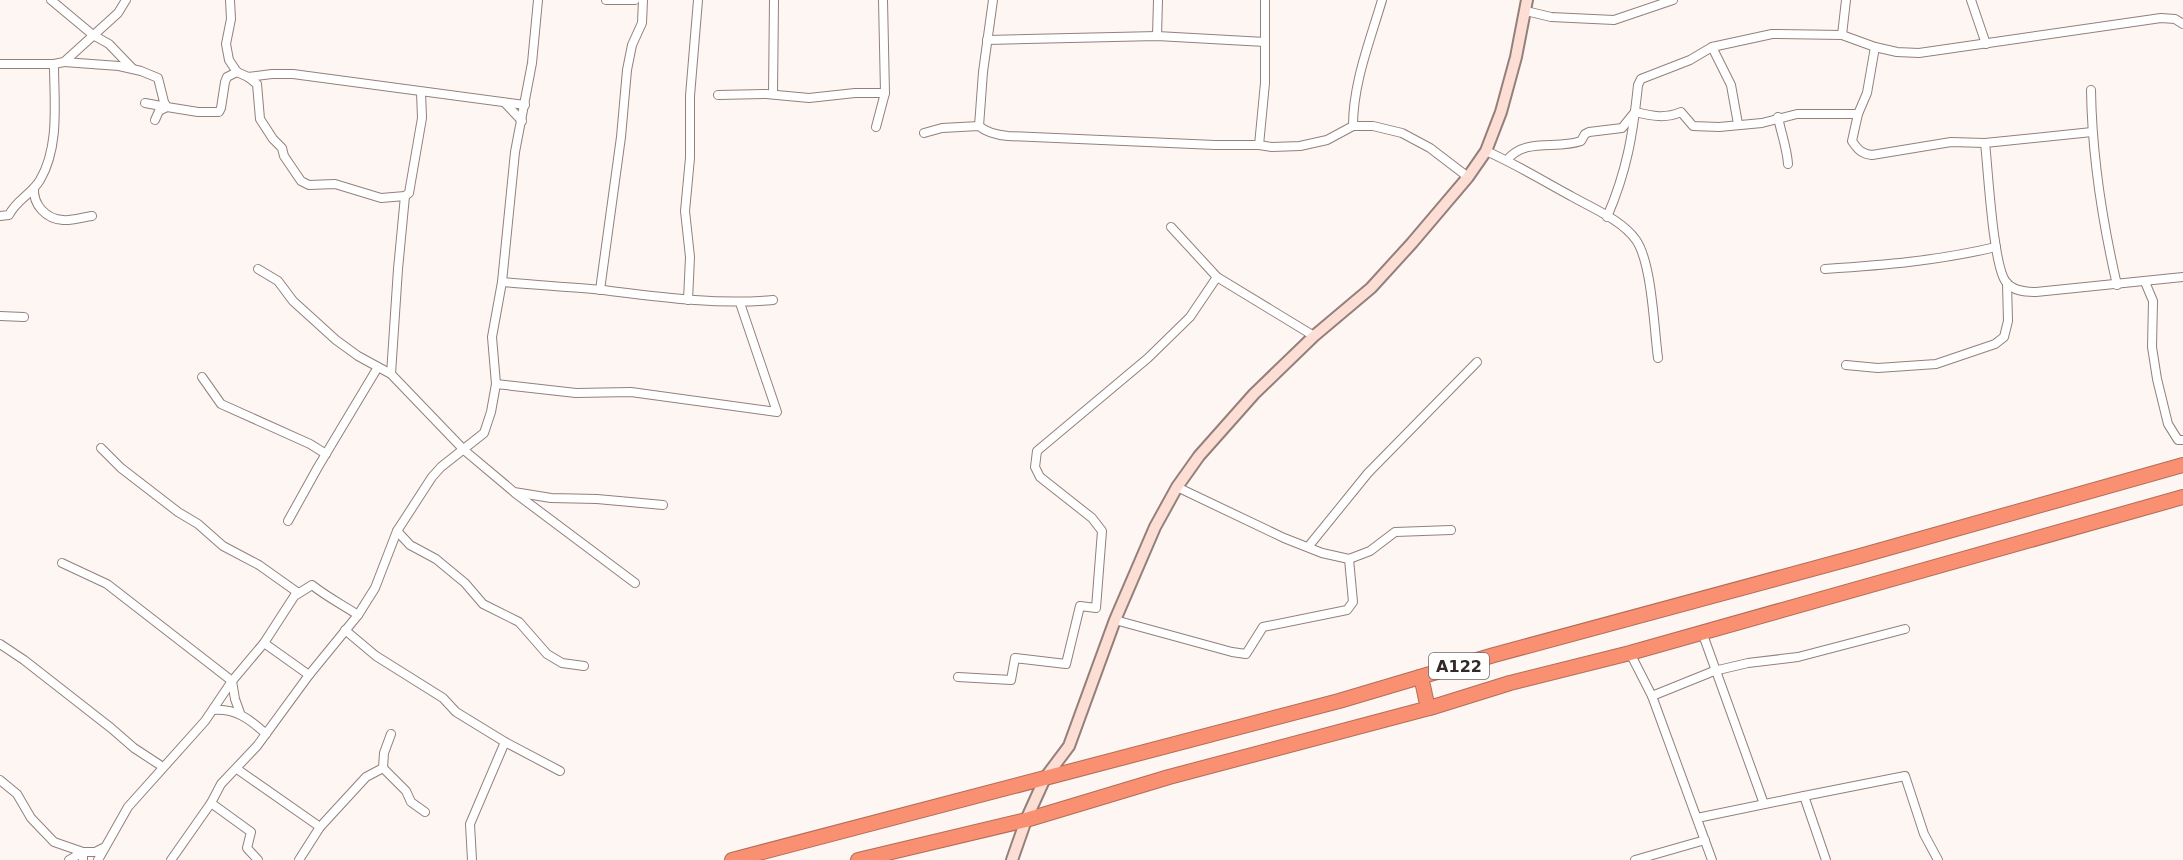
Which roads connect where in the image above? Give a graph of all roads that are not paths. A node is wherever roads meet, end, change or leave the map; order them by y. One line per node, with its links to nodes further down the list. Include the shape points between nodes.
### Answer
1 (51, 0): 20 (street)
2 (126, 0): 20 (street, via 118,13)
3 (230, 0): 32 (street, via 226,44 229,60)
4 (538, 0): 41 (street)
5 (606, 0): 6 (street)
6 (635, 0)
7 (643, 0): 75 (street, via 642,23 627,70)
8 (698, 0): 76 (street, via 686,211)
9 (774, 0): 37 (street)
10 (883, 0): 36 (street)
11 (993, 0): 23 (street)
12 (1158, 0): 22 (street)
13 (1265, 0): 24 (street)
14 (1382, 0): 50 (street, via 1358,79)
15 (1673, 0): 18 (street, via 1614,20 1551,17)
16 (1846, 0): 21 (street)
17 (1971, 0): 25 (street)
18 (1526, 5): 56 (street, via 1509,85)
19 (2183, 24): 25 (street, via 2161,18)
20 (93, 35): 28 (street); 31 (street, via 109,44)
21 (1842, 35): 26 (street, via 1772,34); 27 (street)
22 (1157, 36): 23 (street); 24 (street)
23 (987, 40): 49 (street)
24 (1265, 42): 55 (street)
25 (1986, 44): 27 (street, via 1919,53)
26 (1712, 47): 43 (street, via 1641,79); 48 (street, via 1731,85)
27 (1875, 47): 44 (street, via 1867,93)
28 (64, 62): 30 (street); 31 (street)
29 (0, 64): 30 (street)
30 (54, 64): 60 (street, via 52,142 48,162)
31 (133, 69): 42 (street, via 158,78)
32 (237, 72): 33 (street); 42 (street, via 225,82 219,112)
33 (248, 77): 35 (street, via 293,74); 61 (street, via 257,84 260,119 302,181 309,185 335,184 381,198)
34 (2091, 90): 52 (street)
35 (421, 92): 40 (street); 61 (street, via 423,118 409,193)
36 (885, 93): 37 (street, via 809,98); 51 (street)
37 (773, 94): 38 (street)
38 (718, 95)
39 (145, 102): 42 (street)
40 (505, 102): 41 (street); 47 (street)
41 (525, 105): 47 (street)
42 (167, 107): 46 (street, via 159,111)
43 (1635, 112): 48 (street, via 1652,117 1681,112 1693,126); 57 (street, via 1622,128 1589,132 1572,144 1525,148 1515,151); 64 (street, via 1621,184)
44 (1858, 114): 45 (street, via 1818,112); 54 (street, via 1852,141 1864,154 1951,142)
45 (1778, 117): 48 (street, via 1762,123); 58 (street)
46 (155, 120)
47 (522, 121): 71 (street, via 515,152)
48 (1738, 124)
49 (979, 126): 53 (street); 55 (street, via 1008,136)
50 (1353, 126): 55 (street, via 1328,140 1300,146); 59 (street, via 1402,133 1430,148)
51 (876, 127)
52 (2092, 132): 54 (street); 74 (street, via 2103,226)
53 (924, 133)
54 (1985, 143): 66 (street)
55 (1259, 145)
56 (1486, 151): 57 (street); 59 (street)
57 (1507, 160): 64 (street)
58 (1788, 164)
59 (1468, 177): 81 (street, via 1371,288)
60 (34, 188): 62 (street, via 9,215); 63 (street, via 35,202 43,212 62,220)
61 (405, 196): 86 (street)
62 (0, 216)
63 (92, 216)
64 (1607, 217): 82 (street, via 1636,240 1643,256)
65 (1171, 227): 69 (street)
66 (1996, 247): 68 (street, via 1908,264); 73 (street)
67 (258, 269): 85 (street, via 278,281 293,301 336,340)
68 (1824, 269)
69 (1217, 277): 81 (street); 117 (street, via 1190,317 1148,358 1037,451 1035,467 1040,477 1092,518 1102,531 1096,608 1080,606 1066,664 1015,658 1011,680)
70 (2183, 277): 72 (street)
71 (502, 282): 75 (street); 88 (street, via 492,338)
72 (2145, 282): 74 (street); 89 (street, via 2153,301 2152,347 2168,424 2178,440)
73 (2007, 283): 74 (street, via 2022,292); 84 (street, via 2008,321 2004,338 1995,344 1936,364 1878,368)
74 (2117, 285)
75 (600, 290): 76 (street)
76 (688, 300): 78 (street)
77 (773, 300): 78 (street)
78 (740, 303): 88 (street, via 777,412 631,392 576,393)
79 (0, 316): 80 (street)
80 (24, 317)
81 (1314, 336): 94 (street, via 1198,456)
82 (1658, 358)
83 (1477, 362): 101 (street, via 1368,473)
84 (1846, 365)
85 (378, 367): 86 (street); 92 (street)
86 (391, 374): 91 (street)
87 (202, 377): 92 (street, via 221,404)
88 (496, 384): 91 (street, via 484,433)
89 (2183, 440)
90 (101, 448): 105 (street, via 121,468 223,546)
91 (464, 450): 95 (street); 100 (street, via 432,477)
92 (326, 454): 98 (street)
93 (2183, 465): 118 (highway, A122)
94 (1177, 488): 101 (street); 107 (street, via 1155,527)
95 (514, 492): 97 (street); 104 (street)
96 (2183, 497): 110 (highway, A122)
97 (663, 506)
98 (288, 521)
99 (1451, 530): 102 (street, via 1395,532 1370,551)
100 (397, 531): 106 (street, via 375,588); 114 (street, via 410,545 436,559 465,583 483,604 519,622 547,654 562,663)
101 (1308, 547): 102 (street)
102 (1348, 559): 107 (street, via 1353,602 1347,610 1263,627 1246,654)
103 (62, 563): 119 (street, via 107,584)
104 (636, 583)
105 (297, 592): 106 (street, via 296,595 312,585); 111 (street)
106 (358, 615): 109 (street)
107 (1115, 620): 131 (street, via 1069,746)
108 (1905, 629): 115 (street, via 1798,657)
109 (345, 630): 116 (street); 126 (street, via 376,656)
110 (1702, 632): 113 (highway, A122); 115 (street)
111 (264, 643): 116 (street); 119 (street)
112 (0, 644): 127 (street)
113 (1630, 653): 120 (street); 121 (highway, A122)
114 (584, 666)
115 (1716, 671): 120 (street); 135 (street)
116 (309, 675): 124 (street)
117 (958, 677)
118 (1420, 678): 121 (highway, via 1426,702 1429,708); 131 (highway, A122)
119 (232, 681): 122 (street); 123 (street)
120 (1652, 696): 137 (street)
121 (1433, 707): 138 (highway, A122, via 1169,777)
122 (213, 710): 123 (street); 127 (street)
123 (240, 713): 124 (street)
124 (266, 734): 129 (street)
125 (391, 734): 128 (street)
126 (505, 742): 130 (street); 148 (street, via 470,824)
127 (163, 766): 141 (street, via 128,807)
128 (383, 768): 136 (street, via 406,791 411,802); 139 (street, via 366,777)
129 (237, 769): 134 (street, via 221,784); 139 (street)
130 (560, 771)
131 (1045, 778): 138 (street); 149 (highway, A122)
132 (0, 780): 142 (street, via 17,794 31,818 54,842)
133 (1804, 796): 135 (street); 154 (street); 155 (street, via 1905,776 1924,834)
134 (211, 803): 145 (street); 146 (street, via 251,832 247,848)
135 (1764, 804): 137 (street)
136 (425, 812)
137 (1697, 818): 140 (street)
138 (1026, 820): 150 (highway, A122); 151 (street)
139 (320, 827): 147 (street)
140 (1705, 840): 152 (street); 153 (street)
141 (105, 846): 142 (street); 144 (street)
142 (83, 856): 143 (street)
143 (69, 860)
144 (98, 860)
145 (171, 860)
146 (258, 860)
147 (299, 860)
148 (472, 860)
149 (732, 860)
150 (858, 860)
151 (1012, 860)
152 (1635, 860)
153 (1712, 860)
154 (1826, 860)
155 (1938, 860)

